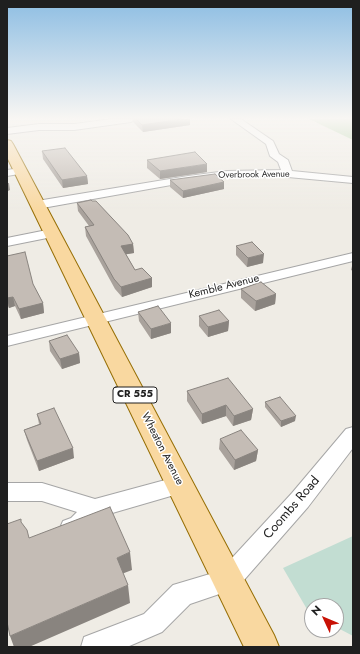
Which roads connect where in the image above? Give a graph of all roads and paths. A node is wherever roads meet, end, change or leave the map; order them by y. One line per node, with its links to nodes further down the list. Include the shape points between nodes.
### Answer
1 (8, 150): 4 (main road, Wheaton Avenue / CR 555)
2 (273, 150): 3 (street)
3 (275, 156): 5 (street, via 269,160); 6 (street, via 283,160)
4 (14, 172): 8 (main road, Wheaton Avenue / CR 555)
5 (271, 173): 6 (street, Overbrook Avenue); 8 (street, Overbrook Avenue, via 206,177)
6 (288, 174): 7 (street, Overbrook Avenue)
7 (353, 180)
8 (38, 205): 9 (main road, Wheaton Avenue / CR 555)
9 (52, 233): 10 (street); 12 (main road, Wheaton Avenue / CR 555)
10 (7, 242)
11 (353, 257): 12 (street, Kemble Avenue)
12 (96, 318): 13 (street, Kemble Avenue); 15 (main road, Wheaton Avenue / CR 555)
13 (7, 341)
14 (353, 434): 19 (street, Coombs Road, via 300,500)
15 (180, 485): 17 (street); 19 (main road, Wheaton Avenue / CR 555)
16 (7, 492): 17 (street, via 42,492)
17 (95, 508): 18 (street, via 79,525)
18 (52, 534)
19 (228, 580): 20 (street, via 182,594 153,623); 21 (main road, Wheaton Avenue / CR 555)
20 (94, 647)
21 (262, 647)

